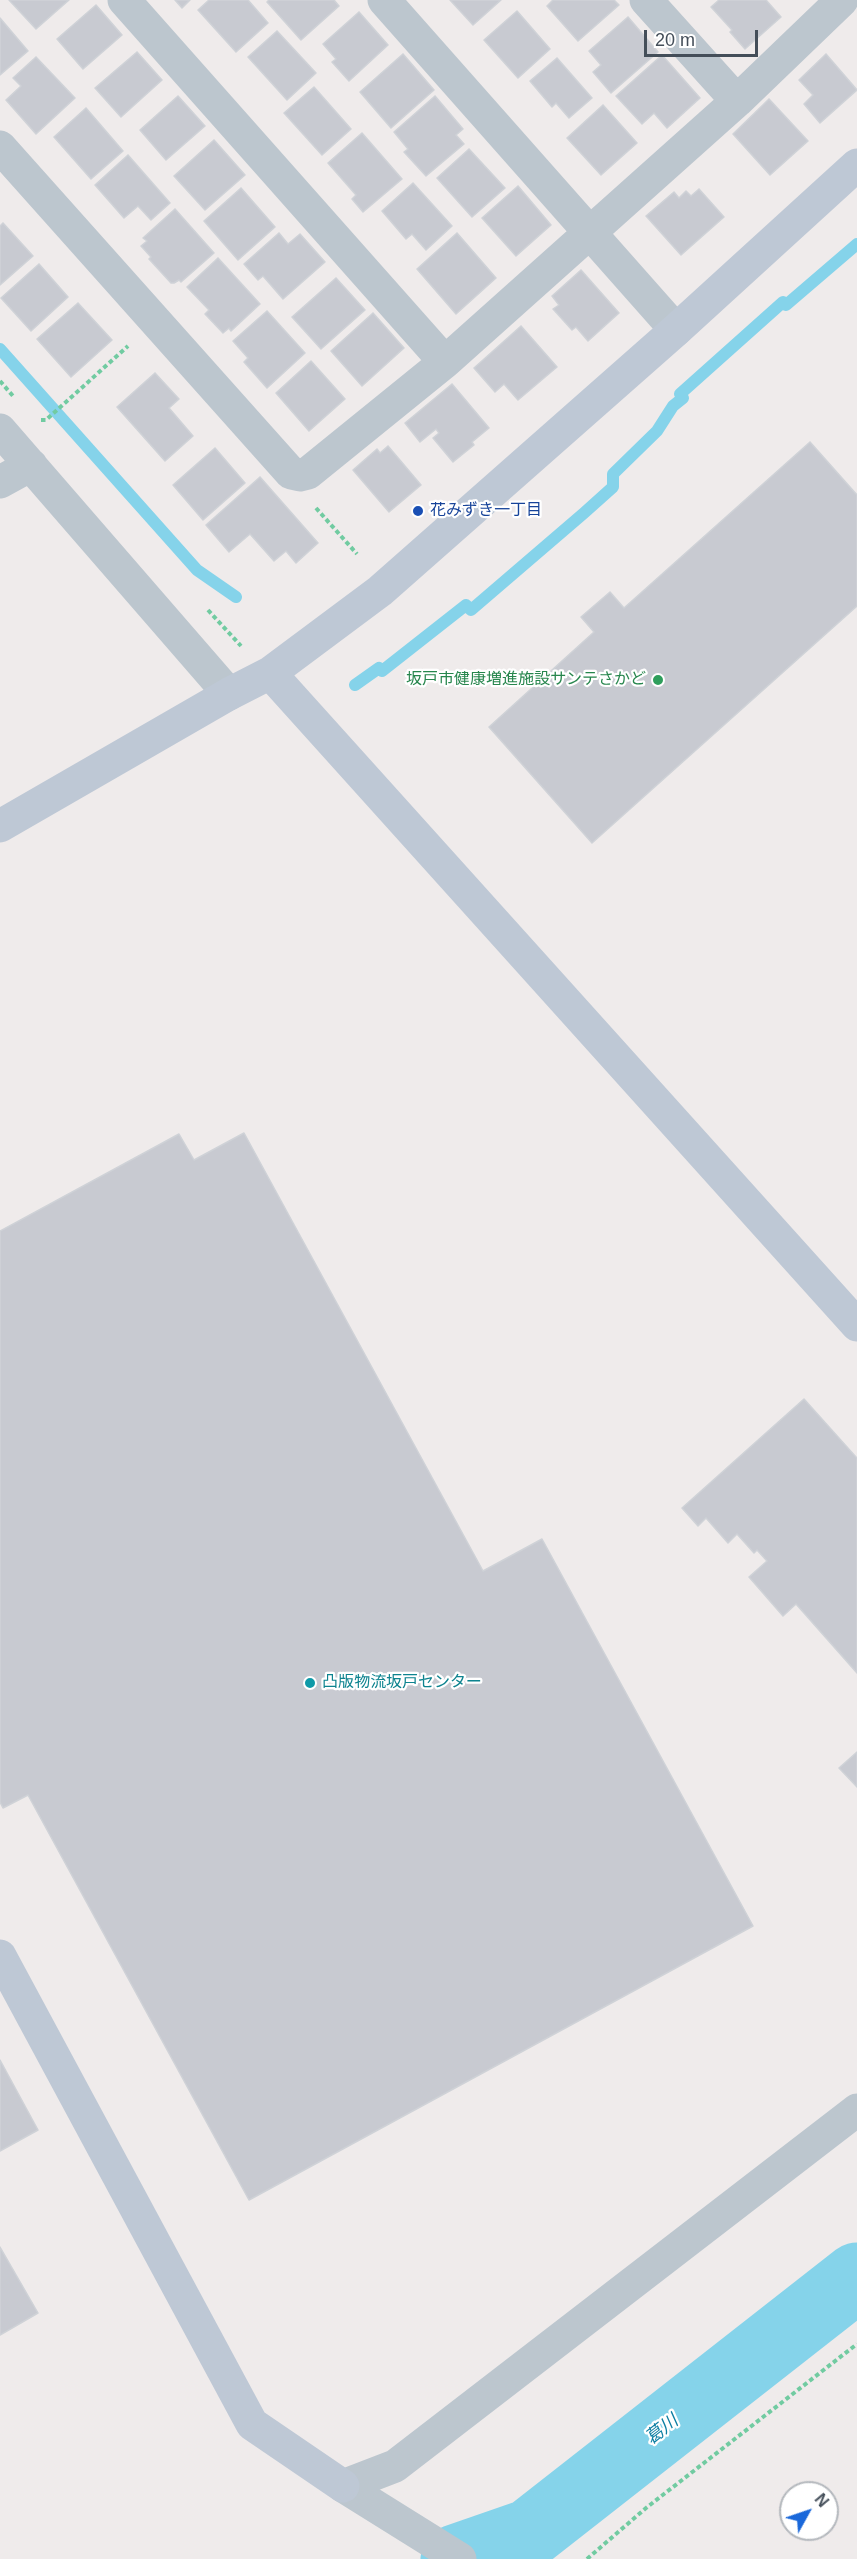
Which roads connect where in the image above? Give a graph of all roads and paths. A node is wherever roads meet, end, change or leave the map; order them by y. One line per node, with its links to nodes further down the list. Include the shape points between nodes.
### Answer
1 (124, 0): 11 (street)
2 (384, 0): 8 (street)
3 (646, 0): 5 (street)
4 (842, 0): 5 (street)
5 (737, 101): 8 (street)
6 (0, 147): 9 (street)
7 (857, 165): 10 (street)
8 (589, 231): 10 (street); 11 (street)
9 (156, 321): 12 (path); 15 (street, via 291,473)
10 (676, 330): 18 (street, via 380,591)
11 (445, 362): 15 (street)
12 (46, 420)
13 (0, 430): 14 (street)
14 (31, 465): 16 (street); 19 (street)
15 (308, 474): 17 (path, via 305,496)
16 (0, 483)
17 (357, 554)
18 (270, 673): 19 (street); 21 (street)
19 (229, 694): 20 (street)
20 (0, 826)
21 (857, 1325)
22 (0, 1956): 25 (street, via 252,2424)
23 (857, 2110): 25 (street, via 395,2466)
24 (857, 2344): 27 (path, via 645,2508)
25 (343, 2486): 26 (street)
26 (460, 2559)
27 (587, 2559)

